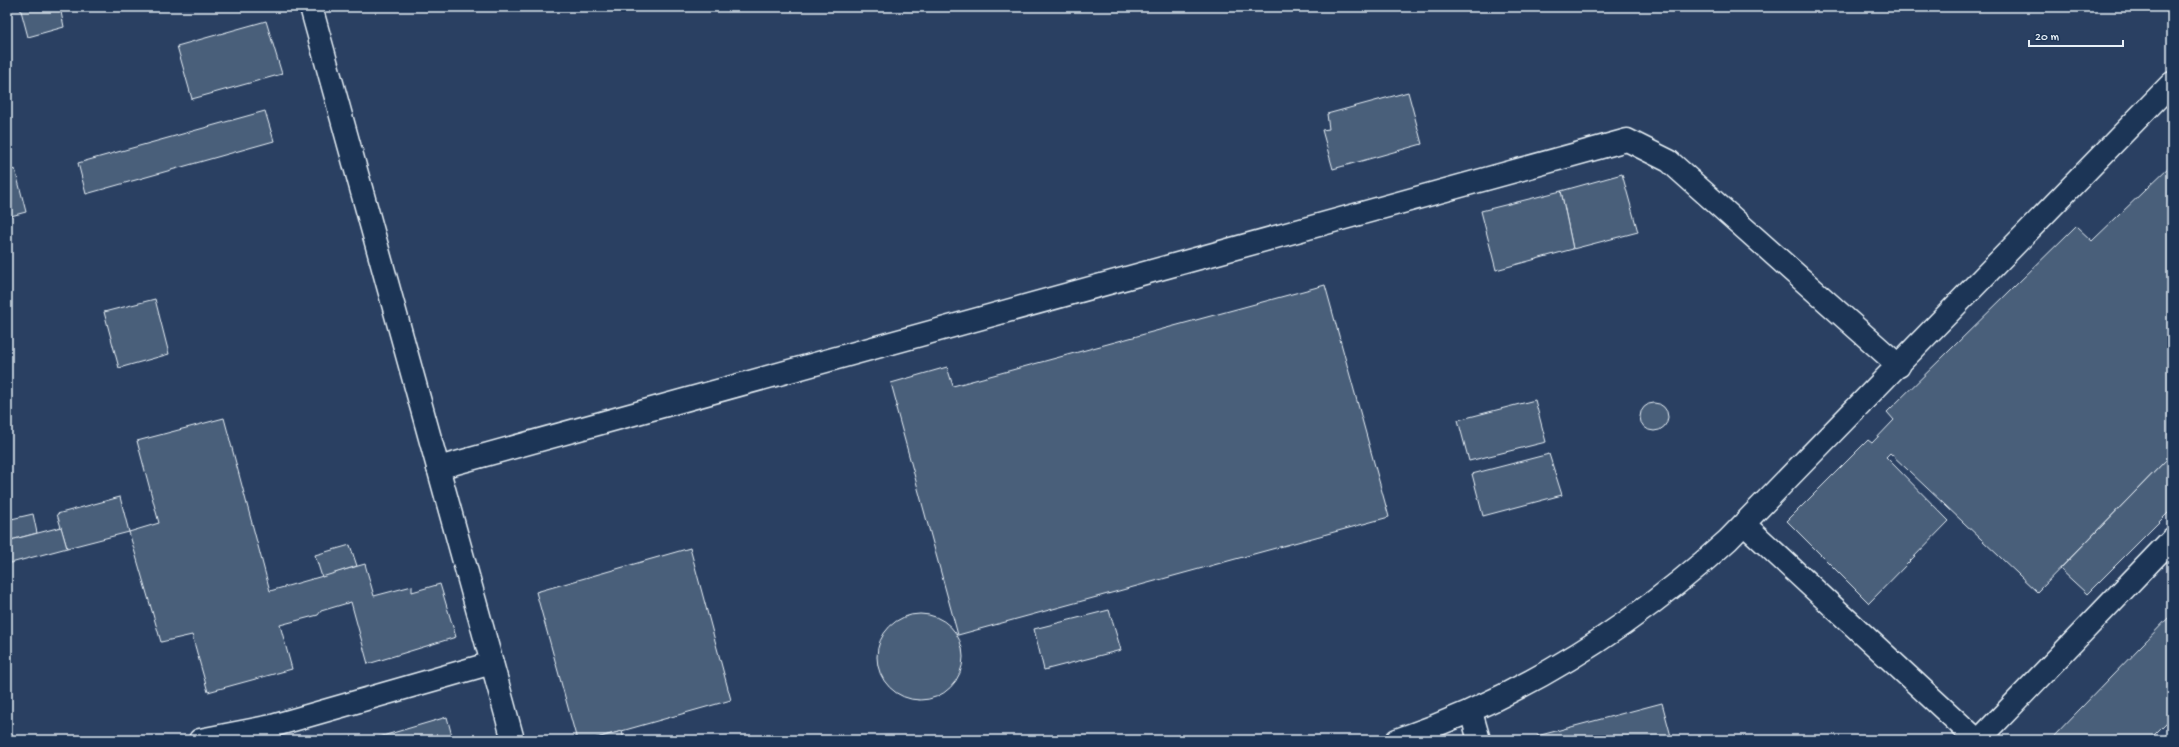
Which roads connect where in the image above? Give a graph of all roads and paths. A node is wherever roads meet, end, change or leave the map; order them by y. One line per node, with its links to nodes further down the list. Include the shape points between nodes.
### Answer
1 (311, 7): 4 (street)
2 (2172, 84): 3 (street)
3 (1899, 366): 4 (street, via 1668,161 1627,140); 5 (street)
4 (438, 468): 7 (street)
5 (1744, 524): 8 (street, via 1694,570 1632,618 1540,678); 13 (street)
6 (2172, 539): 13 (street)
7 (492, 663): 9 (street, via 272,726); 10 (street)
8 (1471, 712): 11 (street); 12 (street)
9 (200, 740)
10 (513, 740)
11 (1397, 740)
12 (1479, 740)
13 (1978, 740)

